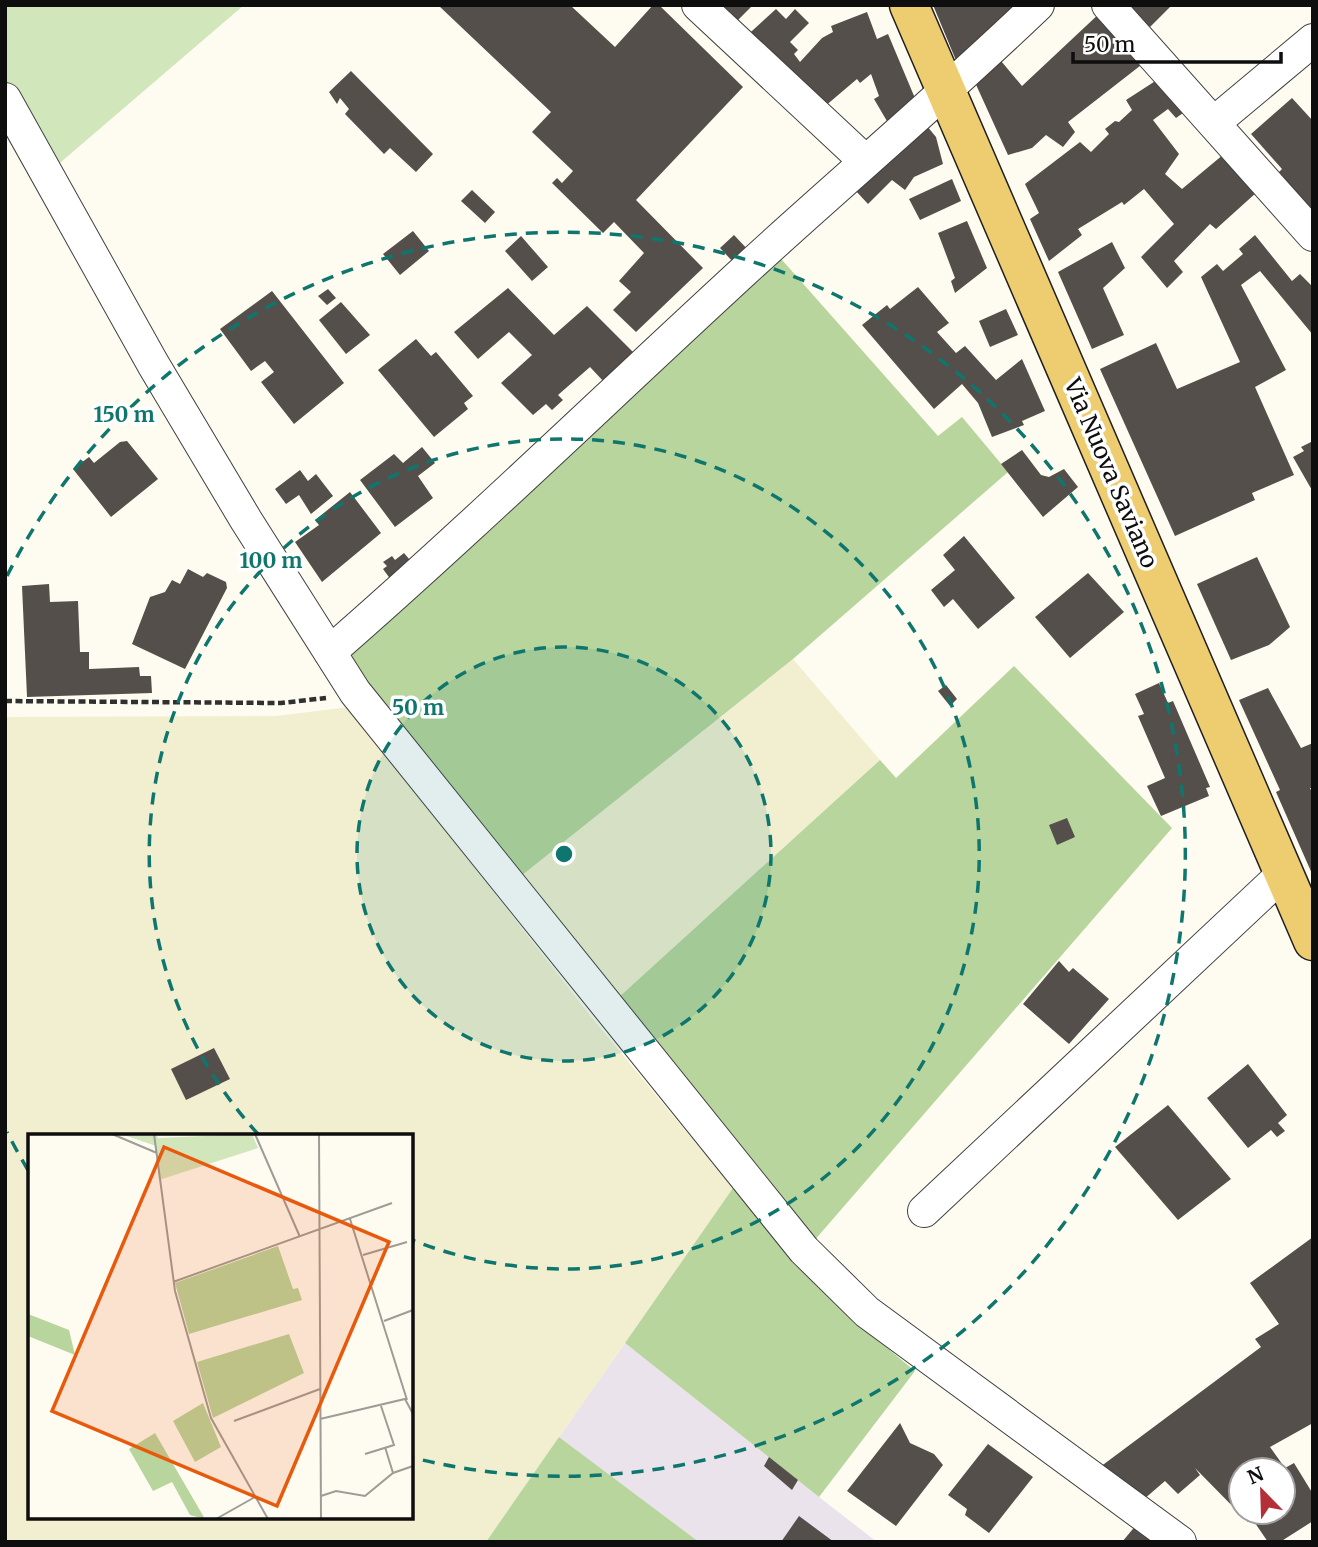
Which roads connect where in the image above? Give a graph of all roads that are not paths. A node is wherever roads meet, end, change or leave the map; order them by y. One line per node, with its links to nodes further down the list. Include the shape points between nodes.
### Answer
1 (698, 5): 9 (street)
2 (909, 5): 6 (main road, Via Nuova Saviano)
3 (1038, 5): 6 (street)
4 (1108, 5): 8 (street)
5 (1313, 40): 8 (street)
6 (947, 93): 9 (street); 12 (main road, Via Nuova Saviano)
7 (5, 99): 11 (street, via 153,364)
8 (1215, 122): 10 (street)
9 (864, 160): 11 (street)
10 (1313, 235)
11 (330, 652): 15 (street, via 355,692 804,1250 867,1312)
12 (1284, 873): 13 (main road, Via Nuova Saviano); 14 (street)
13 (1313, 941)
14 (924, 1211)
15 (1180, 1542)

